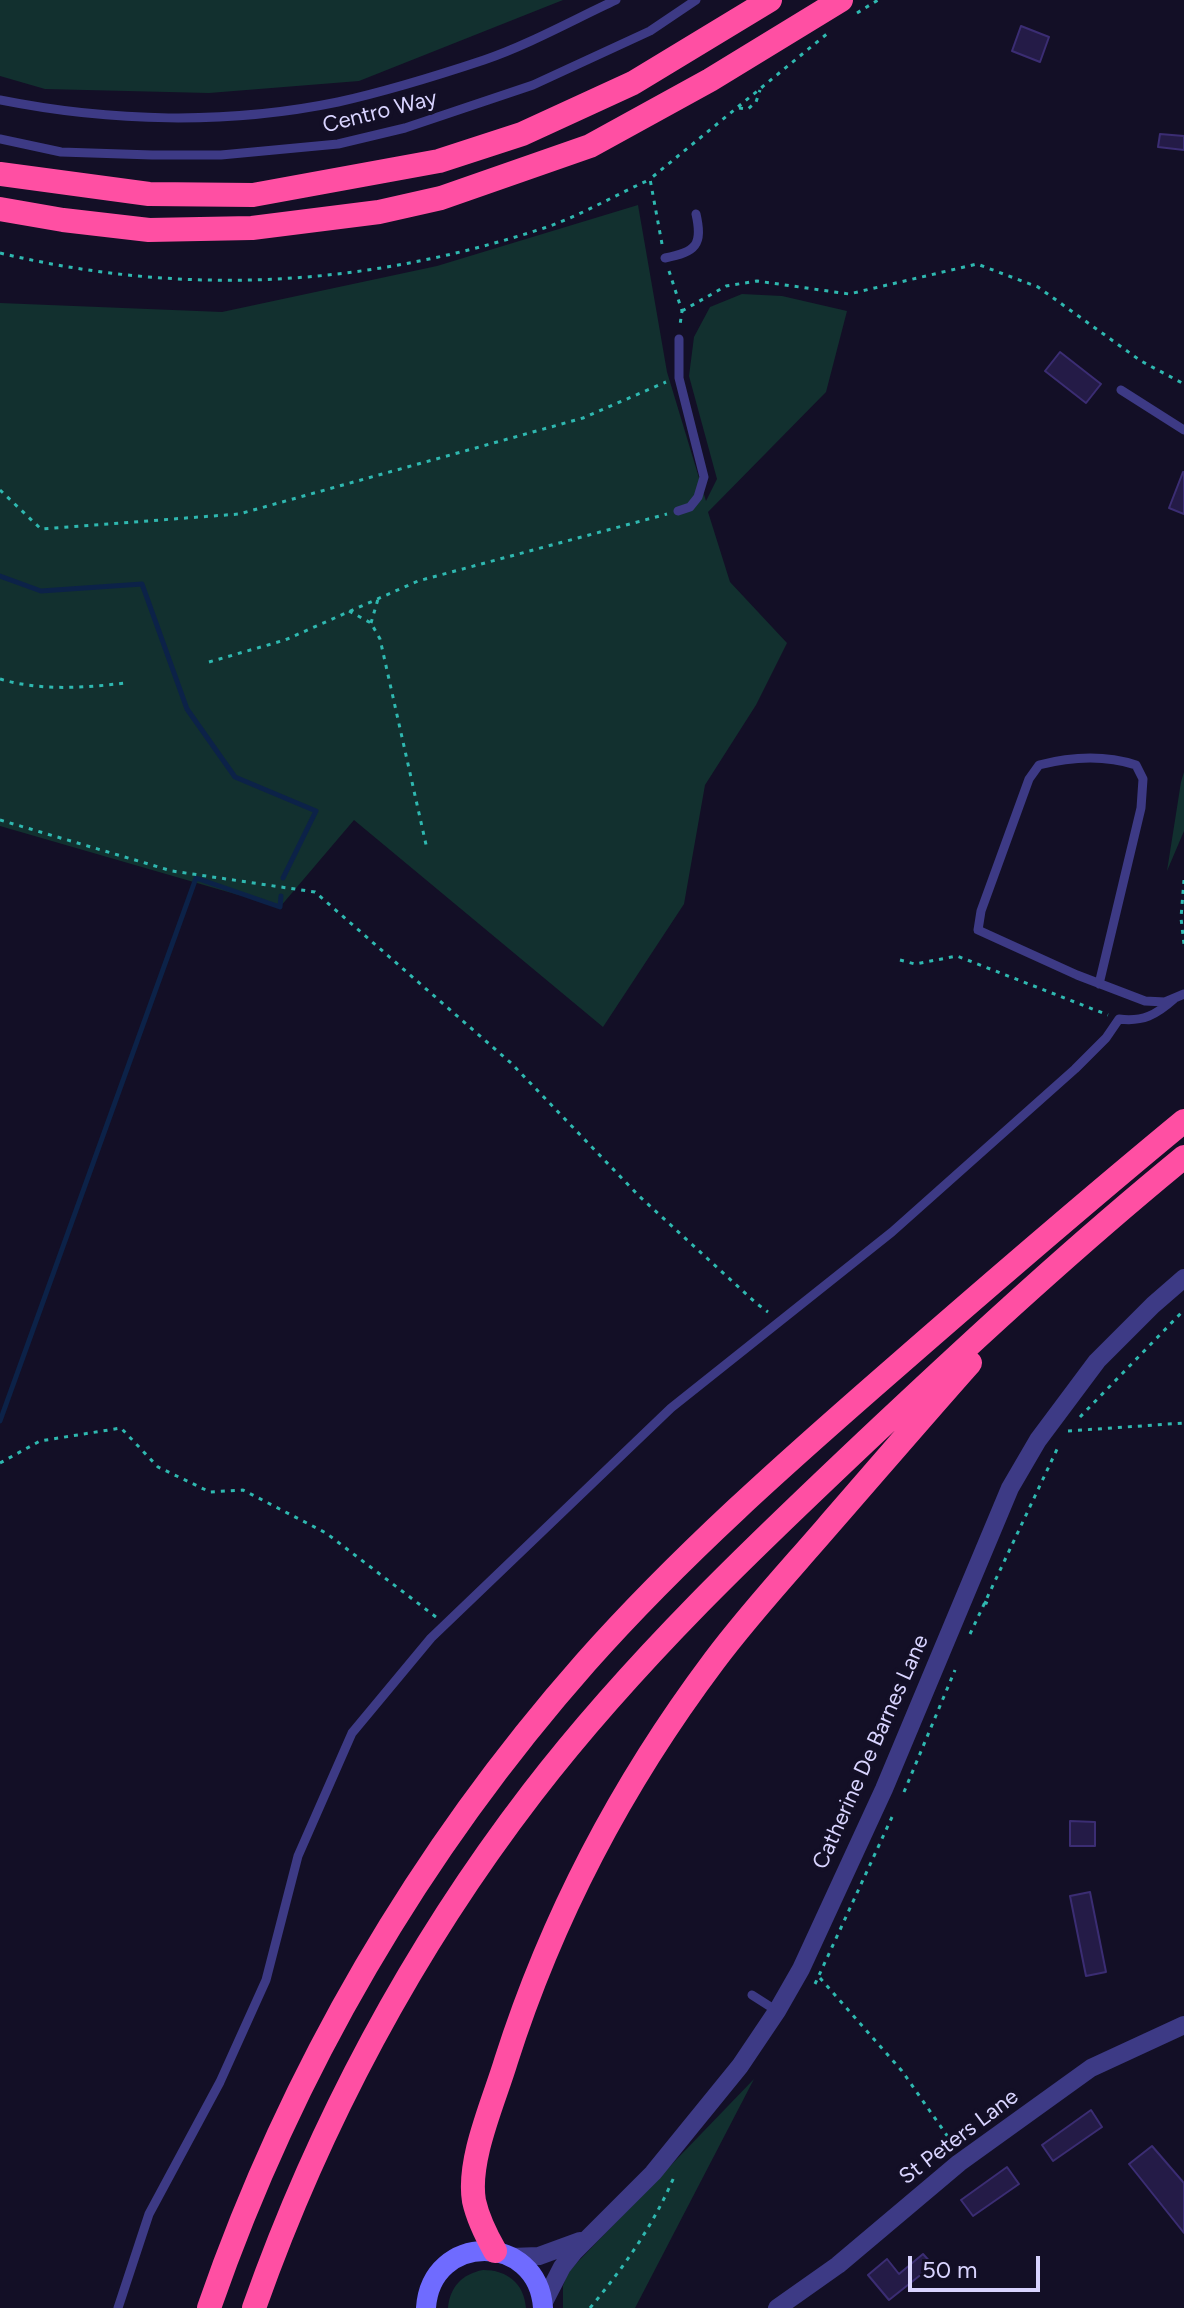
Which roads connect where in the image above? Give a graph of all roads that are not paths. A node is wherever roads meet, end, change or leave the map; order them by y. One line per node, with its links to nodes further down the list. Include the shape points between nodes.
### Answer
1 (616, 0): 5 (lane, via 486,59 338,102 249,114 146,118)
2 (696, 0): 6 (lane, Centro Way, via 650,31 533,85 405,128 338,144 221,155 152,155 61,152)
3 (770, 0): 7 (highway, via 633,83 522,134 439,161 253,195 149,194)
4 (847, 8): 8 (highway, via 590,146 441,198 379,212 252,228 149,230)
5 (0, 100)
6 (0, 139)
7 (0, 174)
8 (0, 209)
9 (696, 214): 10 (lane, via 698,243)
10 (665, 258)
11 (679, 339): 14 (lane, via 679,378 704,477 698,497)
12 (1121, 390): 13 (lane)
13 (1184, 430)
14 (678, 511)
15 (1099, 984): 15 (lane, via 978,930 1029,779 1039,765 1060,760 1115,758 1136,765 1143,779 1141,808); 17 (lane, via 1145,1001)
16 (1184, 994): 17 (lane)
17 (1174, 999): 28 (lane, via 1142,1020 1119,1019 1053,1090 892,1232 671,1408 445,1623 352,1733 298,1856 266,1980 220,2082 149,2214)
18 (1184, 1121): 29 (highway, via 796,1454 669,1574 586,1661 521,1740 405,1904 313,2061 239,2222)
19 (1184, 1157): 20 (highway)
20 (1045, 1276): 26 (highway, via 725,1647 599,1842 531,1992 478,2153 474,2199 486,2234); 30 (highway, via 734,1567 622,1686 533,1792 433,1938 351,2081 293,2206)
21 (1184, 1278): 23 (street, Catherine De Barnes Lane, via 1097,1361 1038,1440 1010,1488 884,1789)
22 (752, 1995): 23 (lane)
23 (777, 2011): 25 (street, Catherine De Barnes Lane, via 680,2141)
24 (1184, 2025): 32 (street, St Peters Lane, via 1091,2068 964,2160 838,2265)
25 (586, 2238): 26 (street, Catherine De Barnes Lane, via 539,2256); 27 (street, Catherine De Barnes Lane, via 562,2267)
26 (503, 2254): 27 (main road, via 536,2280); 31 (main road, via 476,2251 450,2261 432,2283)
27 (543, 2306)
28 (118, 2308)
29 (209, 2308)
30 (254, 2308)
31 (426, 2308)
32 (777, 2308)

